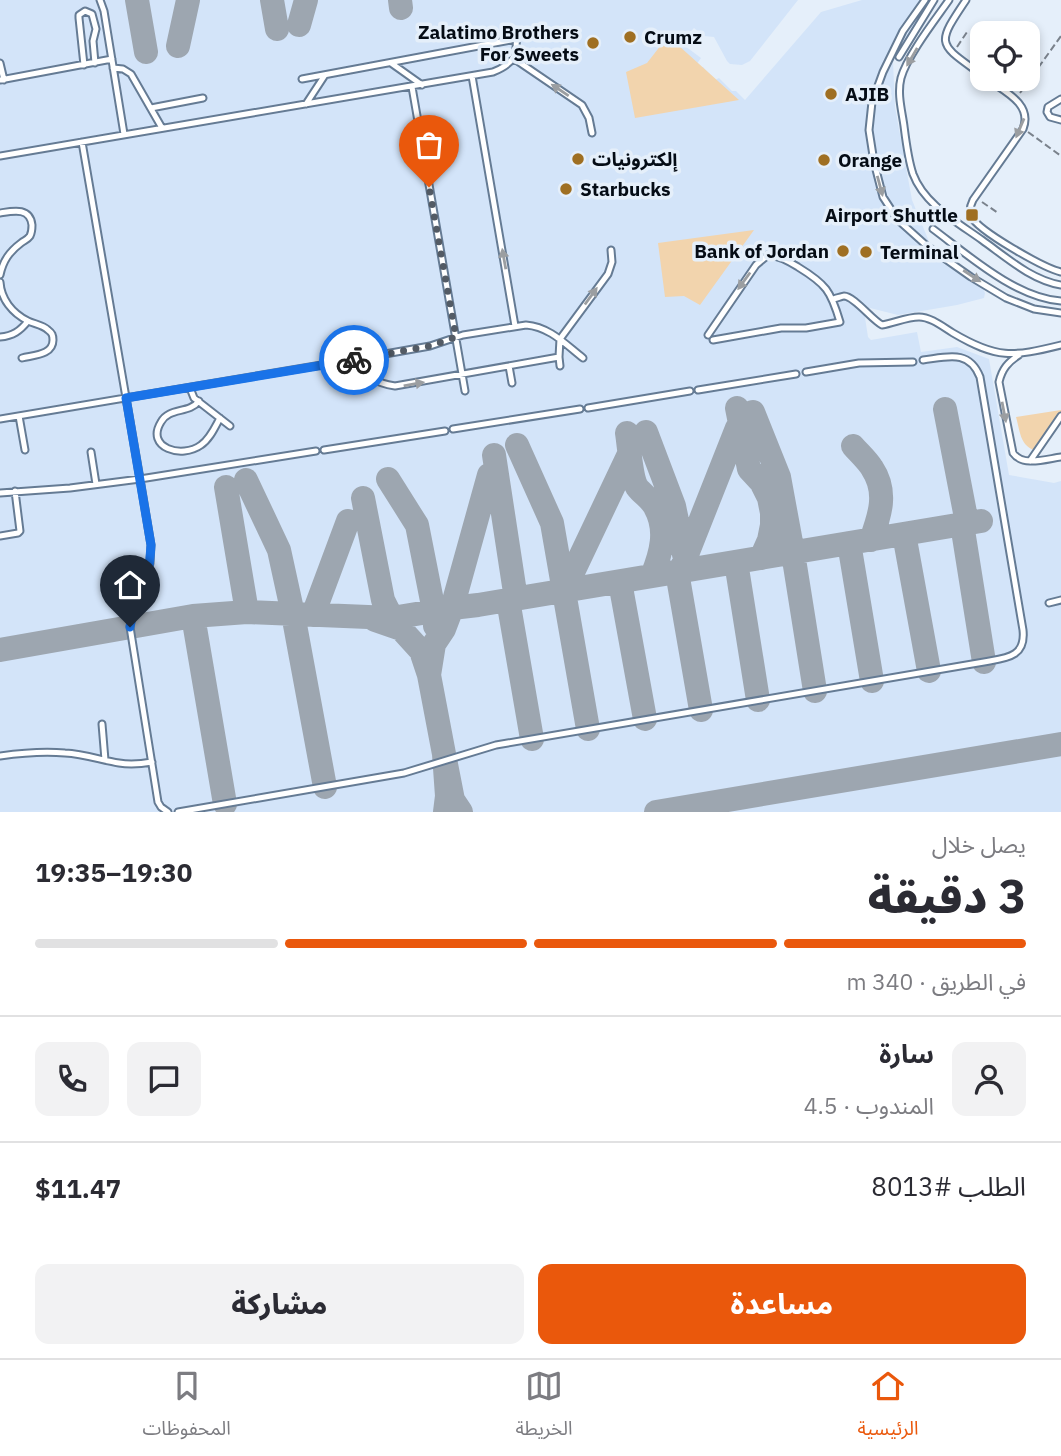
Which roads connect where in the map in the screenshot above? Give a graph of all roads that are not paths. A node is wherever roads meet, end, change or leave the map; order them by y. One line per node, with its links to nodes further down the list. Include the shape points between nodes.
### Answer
1 (100, 0): 8 (lane)
2 (925, 0): 42 (lane, one-way to 42, via 903,31 872,102 869,130 883,197 898,220 971,276 1006,298)
3 (934, 0): 6 (lane)
4 (949, 0): 38 (lane, one-way to 38, via 902,77 900,100 913,173 928,199 945,213 1030,273)
5 (966, 0): 13 (lane, via 944,41)
6 (899, 57)
7 (513, 58): 11 (lane, via 516,37); 16 (lane, via 505,67); 28 (lane, one-way to 7, via 582,105)
8 (112, 59): 9 (lane); 14 (lane)
9 (95, 62): 12 (lane); 12 (lane, via 96,29 92,14 85,11 79,15)
10 (0, 63): 18 (lane)
11 (391, 63): 15 (lane); 19 (lane)
12 (84, 65): 18 (lane)
13 (970, 66)
14 (113, 68): 25 (lane, via 131,74); 29 (lane)
15 (325, 75): 17 (lane); 24 (lane)
16 (472, 76): 19 (lane); 44 (lane, one-way to 16)
17 (302, 79)
18 (2, 80)
19 (422, 85): 20 (lane)
20 (412, 87): 24 (lane); 46 (lane)
21 (1004, 91): 35 (lane, one-way to 35, via 1021,106 1025,122 975,197 970,212 976,223 1028,258)
22 (203, 98): 25 (lane)
23 (1061, 99): 26 (lane, via 1047,112)
24 (306, 104): 27 (lane)
25 (151, 108): 27 (lane)
26 (1061, 120)
27 (162, 128): 29 (lane)
28 (592, 133)
29 (124, 134): 30 (lane)
30 (82, 142): 31 (lane); 69 (lane)
31 (0, 156)
32 (0, 213): 36 (lane, via 24,212 33,229 10,253)
33 (933, 229): 41 (lane, via 1015,287)
34 (611, 250): 47 (lane, one-way to 34, via 608,274)
35 (1061, 272)
36 (0, 275)
37 (0, 282): 39 (lane)
38 (1061, 285)
39 (0, 290): 43 (lane, via 16,314)
40 (833, 299): 40 (lane, one-way to 40, via 817,278 785,259 768,255 756,265 710,337 840,323); 49 (lane, via 849,297 878,324 920,317 989,352)
41 (1061, 301)
42 (1061, 313)
43 (28, 321): 45 (lane, via 10,336); 51 (lane, via 47,328 53,343 41,354)
44 (515, 326): 46 (lane); 47 (lane, via 535,326)
45 (0, 337)
46 (456, 337): 53 (lane); 60 (lane)
47 (560, 339): 50 (lane); 52 (lane)
48 (1061, 345): 49 (lane)
49 (1022, 353): 92 (lane, one-way to 92, via 1005,366 999,382 1013,453)
50 (559, 357): 56 (lane); 57 (lane)
51 (22, 358)
52 (583, 358)
53 (357, 359): 60 (lane, one-way to 60, via 372,379 395,386); 63 (lane)
54 (923, 360): 105 (lane, via 963,358 980,377 1023,630 1024,639 1015,654 505,743 404,773)
55 (913, 362): 58 (lane, via 859,363)
56 (509, 366): 60 (lane); 61 (lane)
57 (560, 366)
58 (806, 372)
59 (796, 374): 64 (lane)
60 (462, 375): 65 (lane)
61 (512, 383)
62 (680, 385): 68 (lane)
63 (190, 388): 69 (lane); 71 (lane)
64 (698, 390)
65 (465, 391)
66 (690, 391): 68 (lane)
67 (631, 393): 70 (lane)
68 (676, 393): 70 (lane)
69 (126, 398): 77 (lane); 93 (lane)
70 (639, 399): 73 (lane)
71 (199, 401): 79 (lane); 79 (lane, via 160,422 157,431 163,446 179,452 197,448)
72 (566, 403): 76 (lane)
73 (588, 408)
74 (580, 409): 76 (lane)
75 (516, 411): 82 (lane)
76 (567, 411): 82 (lane)
77 (19, 416): 80 (lane); 87 (lane)
78 (1061, 416): 92 (lane)
79 (220, 418): 83 (lane)
80 (0, 419)
81 (469, 419): 84 (lane)
82 (517, 419): 84 (lane)
83 (230, 426)
84 (470, 427): 85 (lane)
85 (453, 429)
86 (445, 431): 88 (lane)
87 (25, 450)
88 (324, 450)
89 (316, 451): 93 (lane)
90 (91, 452): 94 (lane)
91 (1061, 457): 92 (lane)
92 (1030, 461)
93 (140, 480): 94 (lane); 103 (lane, via 150,563 130,627)
94 (96, 484): 95 (lane)
95 (15, 491): 96 (lane); 97 (lane, via 20,531)
96 (0, 493)
97 (0, 536)
98 (1061, 600): 99 (lane)
99 (1049, 603)
100 (102, 724): 102 (lane)
101 (0, 756): 102 (lane, via 64,753)
102 (105, 760): 103 (lane)
103 (152, 762): 104 (lane, via 158,802)
104 (168, 812)
105 (178, 812)

